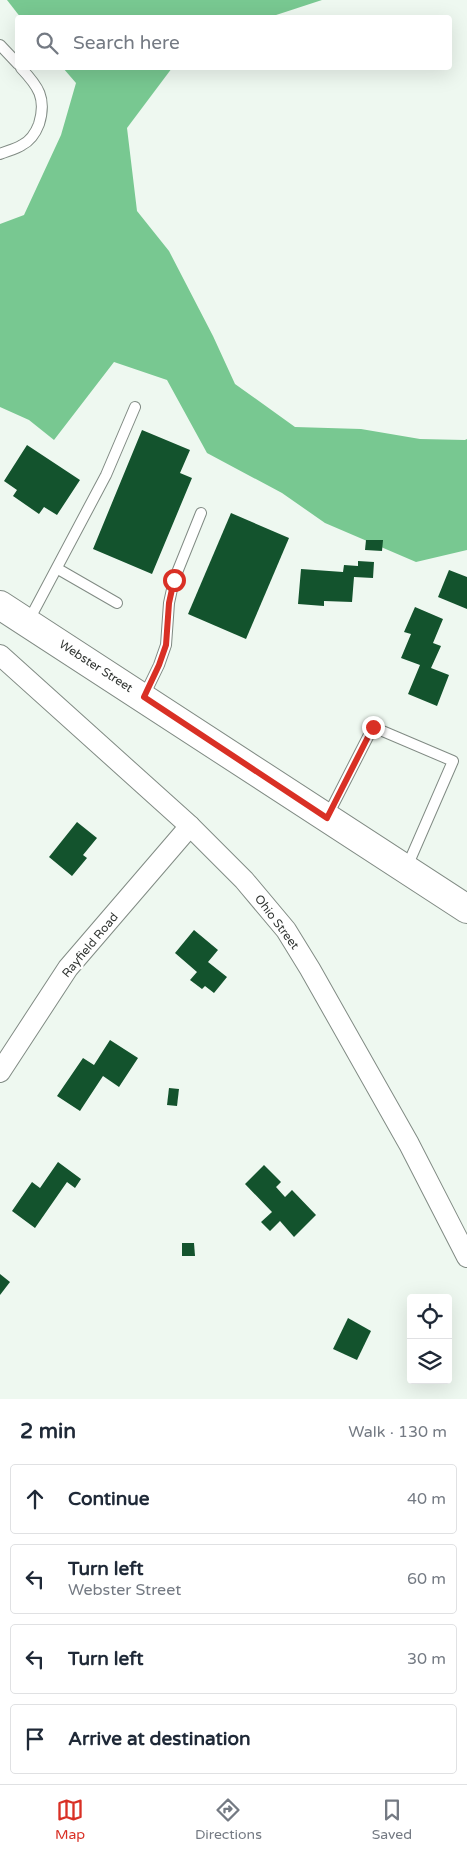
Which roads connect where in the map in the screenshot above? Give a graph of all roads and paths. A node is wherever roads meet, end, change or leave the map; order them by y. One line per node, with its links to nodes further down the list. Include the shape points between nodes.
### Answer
1 (0, 45): 2 (lane)
2 (15, 61)
3 (23, 70): 4 (lane, via 40,94 42,113 30,139)
4 (0, 153)
5 (135, 407): 7 (lane, via 106,475)
6 (201, 513): 12 (lane, via 174,580 166,645)
7 (58, 569): 8 (lane); 10 (lane)
8 (117, 603)
9 (0, 605): 10 (street, Webster Street)
10 (28, 622): 12 (street, Webster Street)
11 (0, 655): 14 (street, Ohio Street)
12 (144, 697): 13 (street, Webster Street)
13 (327, 818): 15 (street, Webster Street); 15 (lane, via 373,727 453,761)
14 (190, 826): 17 (street, Rayfield Road, via 68,968); 18 (street, Ohio Street, via 244,880 286,930 409,1144)
15 (406, 870): 16 (street, Webster Street)
16 (467, 909)
17 (0, 1072)
18 (467, 1256)

